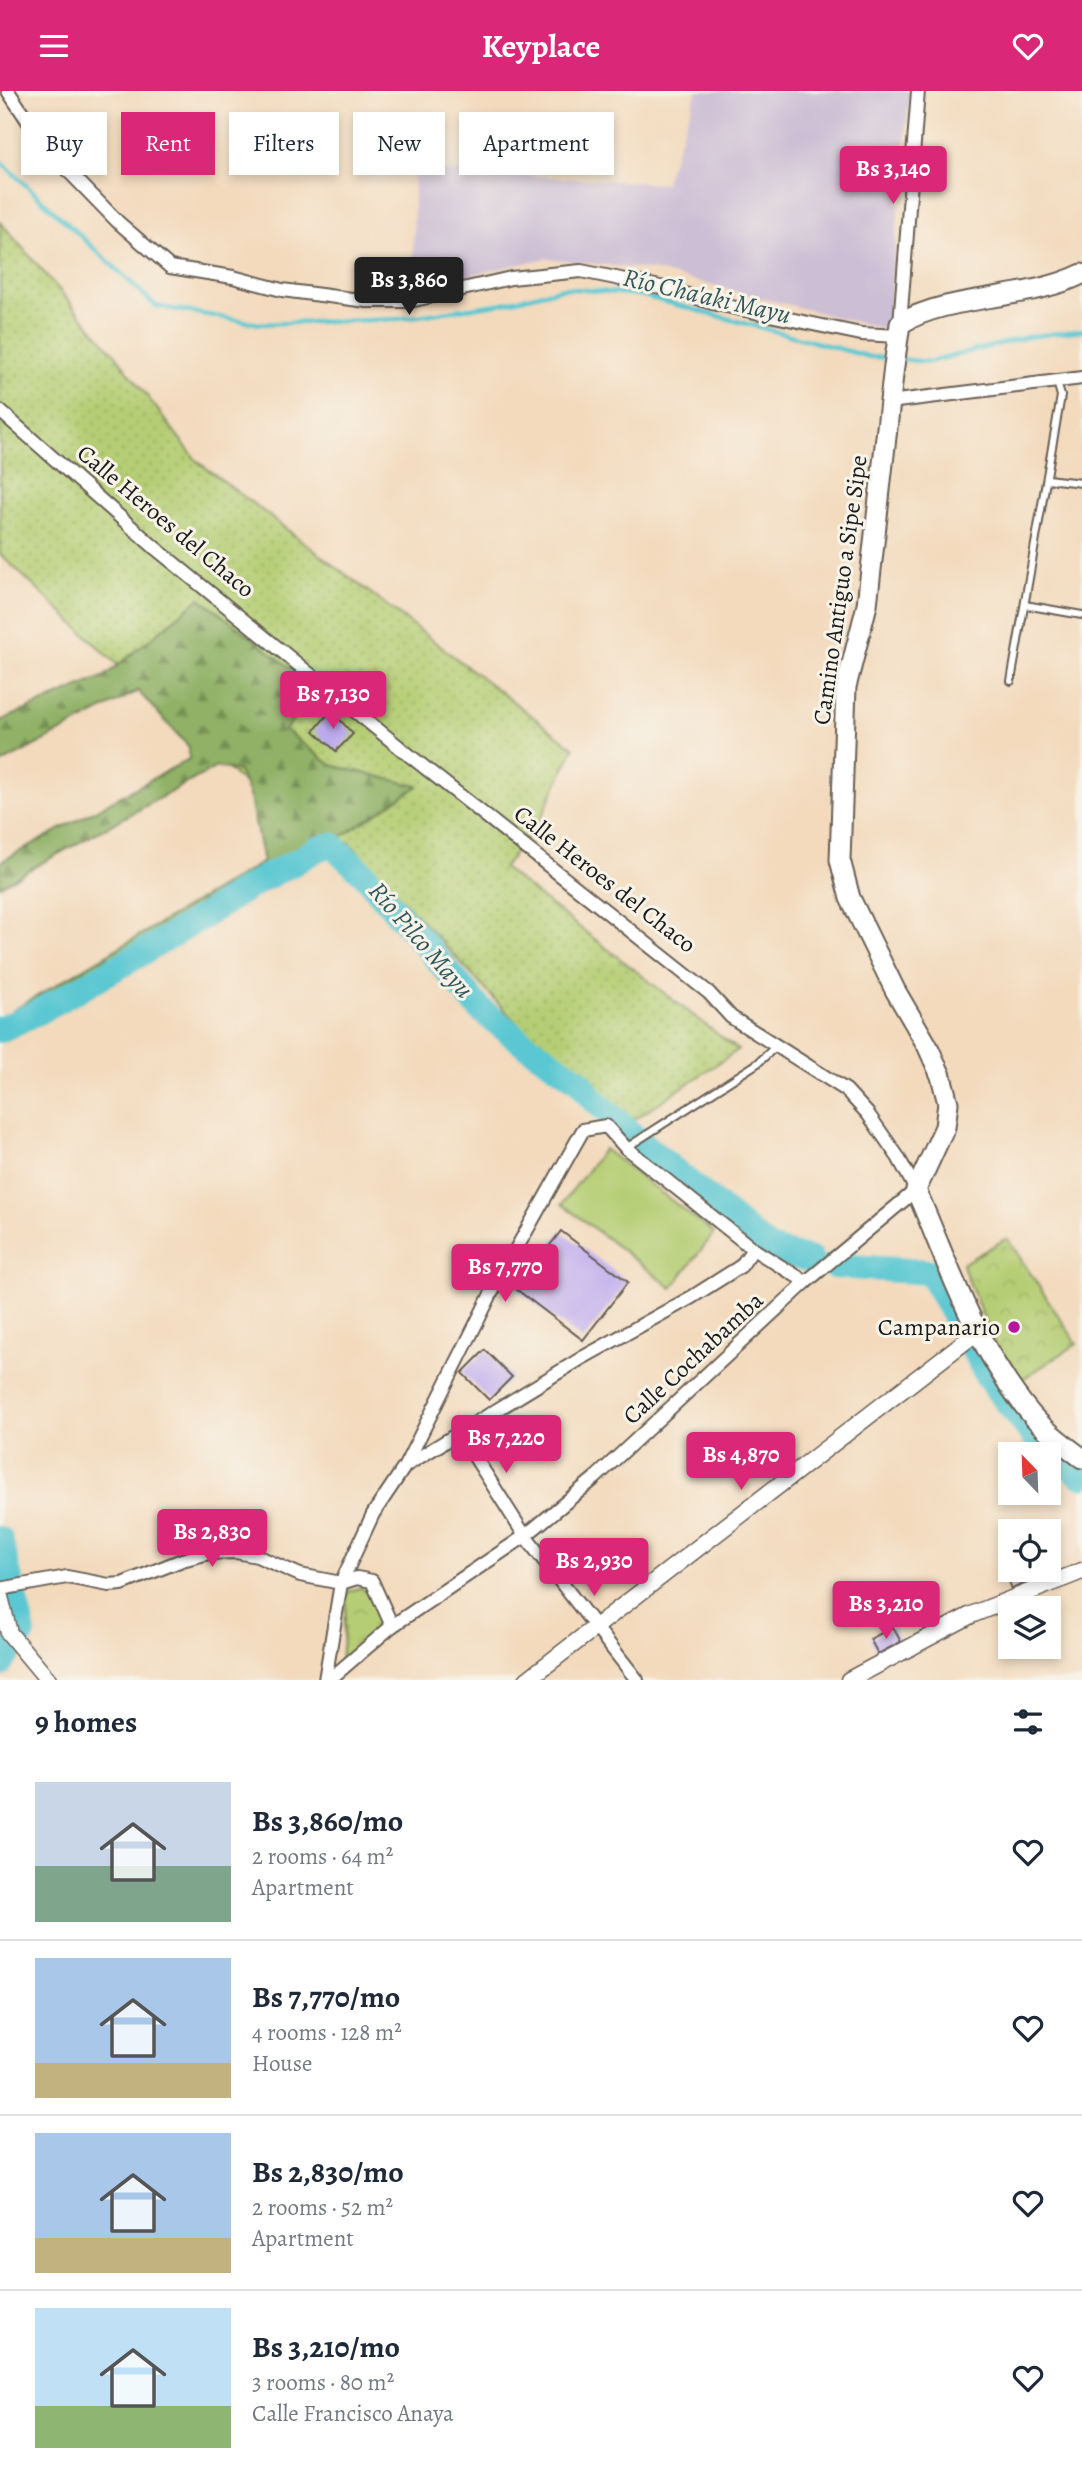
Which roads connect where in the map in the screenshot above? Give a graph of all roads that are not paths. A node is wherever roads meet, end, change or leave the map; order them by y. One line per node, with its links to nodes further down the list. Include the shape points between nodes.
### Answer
1 (8, 91): 4 (street, via 46,149 170,267 282,290 367,301 410,300 511,278 581,271 861,334)
2 (918, 91): 4 (street)
3 (1082, 274): 4 (main road, via 1015,295 916,314)
4 (899, 334): 7 (main road, Camino Antiguo a Sipe Sipe)
5 (1082, 378): 6 (street)
6 (1057, 382): 7 (street); 9 (lane, via 1061,396)
7 (889, 402): 16 (main road, Camino Antiguo a Sipe Sipe, via 867,605 846,687 840,860 850,898 928,1045 948,1103 946,1127)
8 (0, 411): 14 (street, Calle Heroes del Chaco, via 154,547 331,692 709,993 731,1017)
9 (1047, 479): 10 (lane); 11 (lane)
10 (1082, 483)
11 (1025, 605): 12 (lane); 13 (lane)
12 (1082, 615)
13 (1012, 681)
14 (776, 1046): 15 (lane, via 758,1063); 16 (street, Calle Heroes del Chaco, via 846,1090 868,1114)
15 (626, 1148): 17 (street); 22 (street, via 606,1126 583,1130 492,1292)
16 (916, 1190): 18 (street, Calle Cochabamba); 19 (main road, Calle Heroes del Chaco)
17 (752, 1249): 18 (street); 20 (street, via 741,1266 692,1297)
18 (806, 1282): 23 (street, Calle Cochabamba, via 595,1478)
19 (977, 1332): 21 (main road, Calle Heroes del Chaco, via 1030,1413); 28 (street)
20 (459, 1431): 22 (street); 23 (street)
21 (1082, 1458)
22 (405, 1466): 25 (street, via 373,1514)
23 (525, 1536): 27 (street, Calle Cochabamba); 28 (street)
24 (1082, 1571): 33 (street, via 971,1615)
25 (341, 1583): 26 (street, via 300,1575 236,1552 181,1560 122,1584 67,1577); 27 (street, via 372,1581); 30 (street)
26 (1, 1592): 29 (street, via 9,1633)
27 (392, 1626): 30 (street, Calle Cochabamba)
28 (596, 1628): 31 (street); 32 (street)
29 (48, 1680)
30 (327, 1680)
31 (527, 1680)
32 (637, 1680)
33 (849, 1680)

